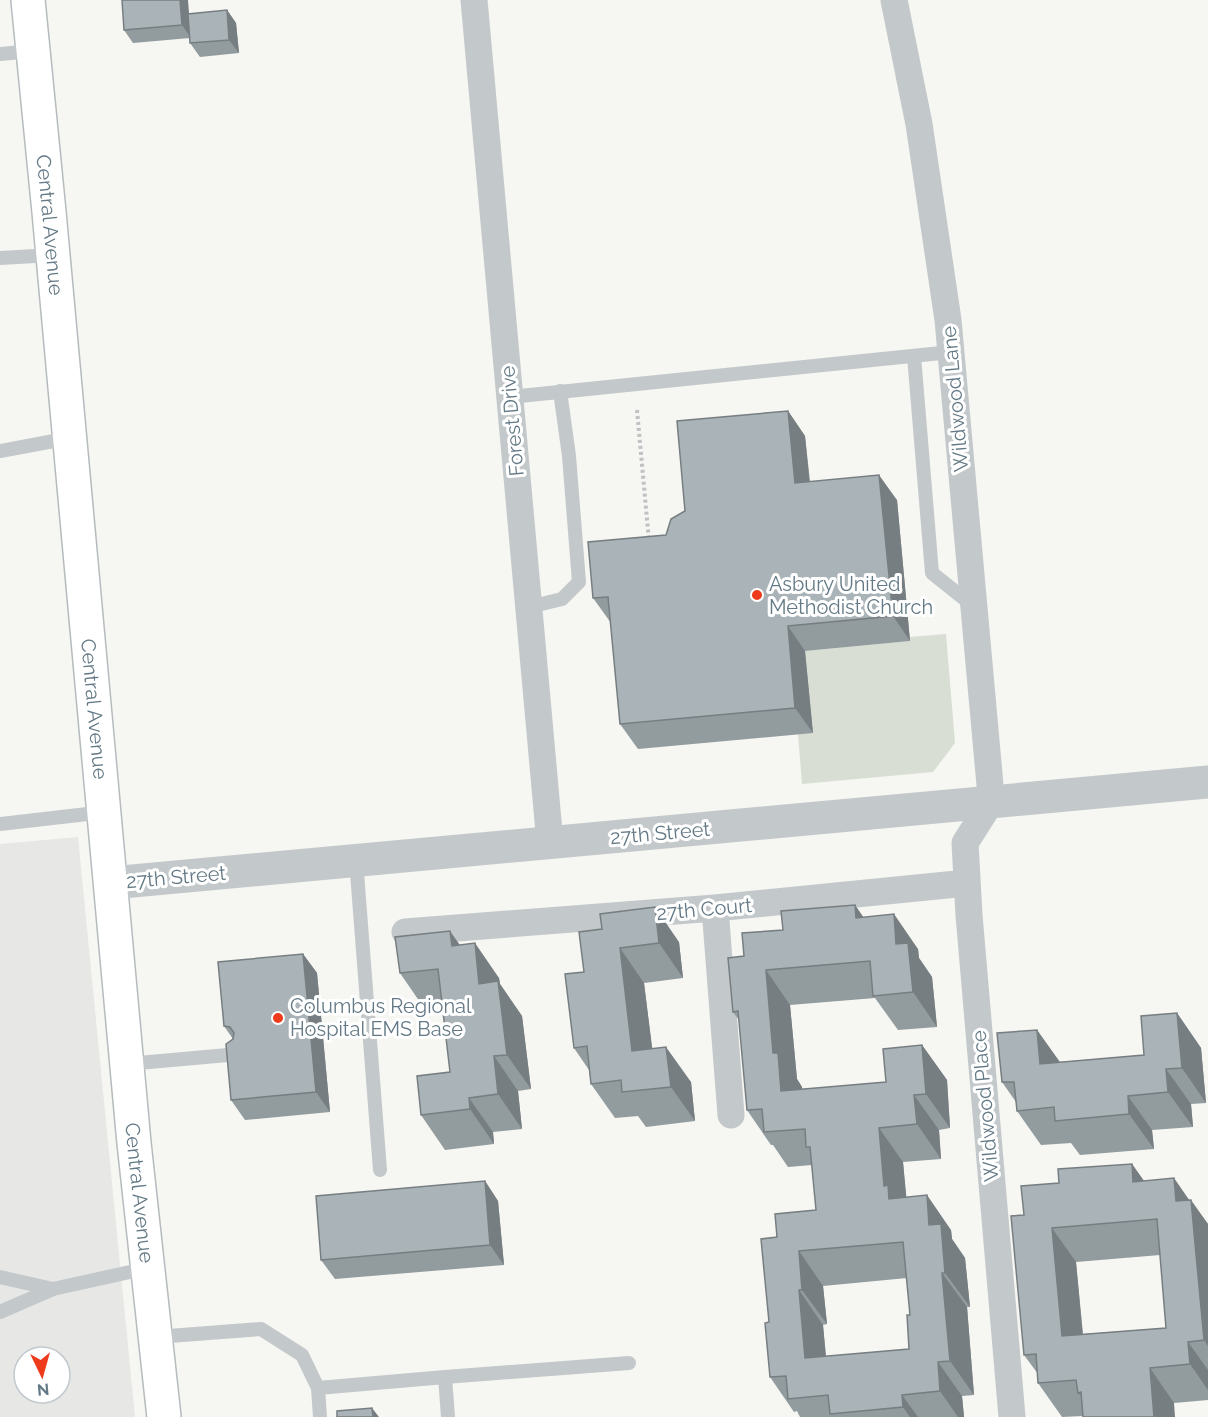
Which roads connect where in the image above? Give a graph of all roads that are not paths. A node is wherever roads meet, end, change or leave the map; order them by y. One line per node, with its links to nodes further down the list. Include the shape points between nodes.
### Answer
1 (27, 0): 4 (main road, Central Avenue)
2 (474, 0): 11 (street, Forest Drive)
3 (894, 0): 8 (street, Wildwood Lane, via 919,124)
4 (33, 51): 5 (lane); 6 (main road, Central Avenue)
5 (0, 54)
6 (53, 255): 7 (lane); 12 (main road, Central Avenue)
7 (0, 258)
8 (951, 352): 9 (lane); 14 (street, Wildwood Lane)
9 (914, 356): 10 (lane); 14 (lane, via 932,573)
10 (560, 391): 11 (lane); 15 (lane, via 579,582 562,599)
11 (510, 397): 15 (street, Forest Drive)
12 (70, 438): 13 (lane); 18 (main road, Central Avenue)
13 (0, 450)
14 (973, 606): 17 (street, Wildwood Lane)
15 (529, 607): 20 (street, Forest Drive)
16 (1208, 782): 17 (street, 27th Street)
17 (991, 802): 20 (street, 27th Street); 23 (street, Wildwood Place, via 965,843)
18 (105, 812): 19 (lane); 22 (main road, Central Avenue)
19 (0, 824)
20 (550, 843): 21 (street, 27th Street)
21 (356, 860): 22 (street, 27th Street); 29 (lane)
22 (111, 883): 27 (main road, Central Avenue)
23 (967, 883): 24 (street, 27th Court); 41 (street, Wildwood Place)
24 (715, 908): 25 (street, 27th Court); 28 (street)
25 (405, 932)
26 (238, 1054): 27 (lane)
27 (128, 1064): 30 (main road, Central Avenue)
28 (730, 1115)
29 (380, 1170)
30 (148, 1268): 32 (lane); 34 (main road, Central Avenue)
31 (0, 1277): 32 (lane)
32 (53, 1289): 33 (lane)
33 (0, 1312)
34 (156, 1337): 37 (lane, via 261,1329 302,1355); 38 (main road, Central Avenue)
35 (629, 1363): 36 (lane)
36 (445, 1377): 37 (lane); 40 (lane)
37 (318, 1388): 39 (lane)
38 (163, 1417)
39 (320, 1417)
40 (448, 1417)
41 (1012, 1417)

